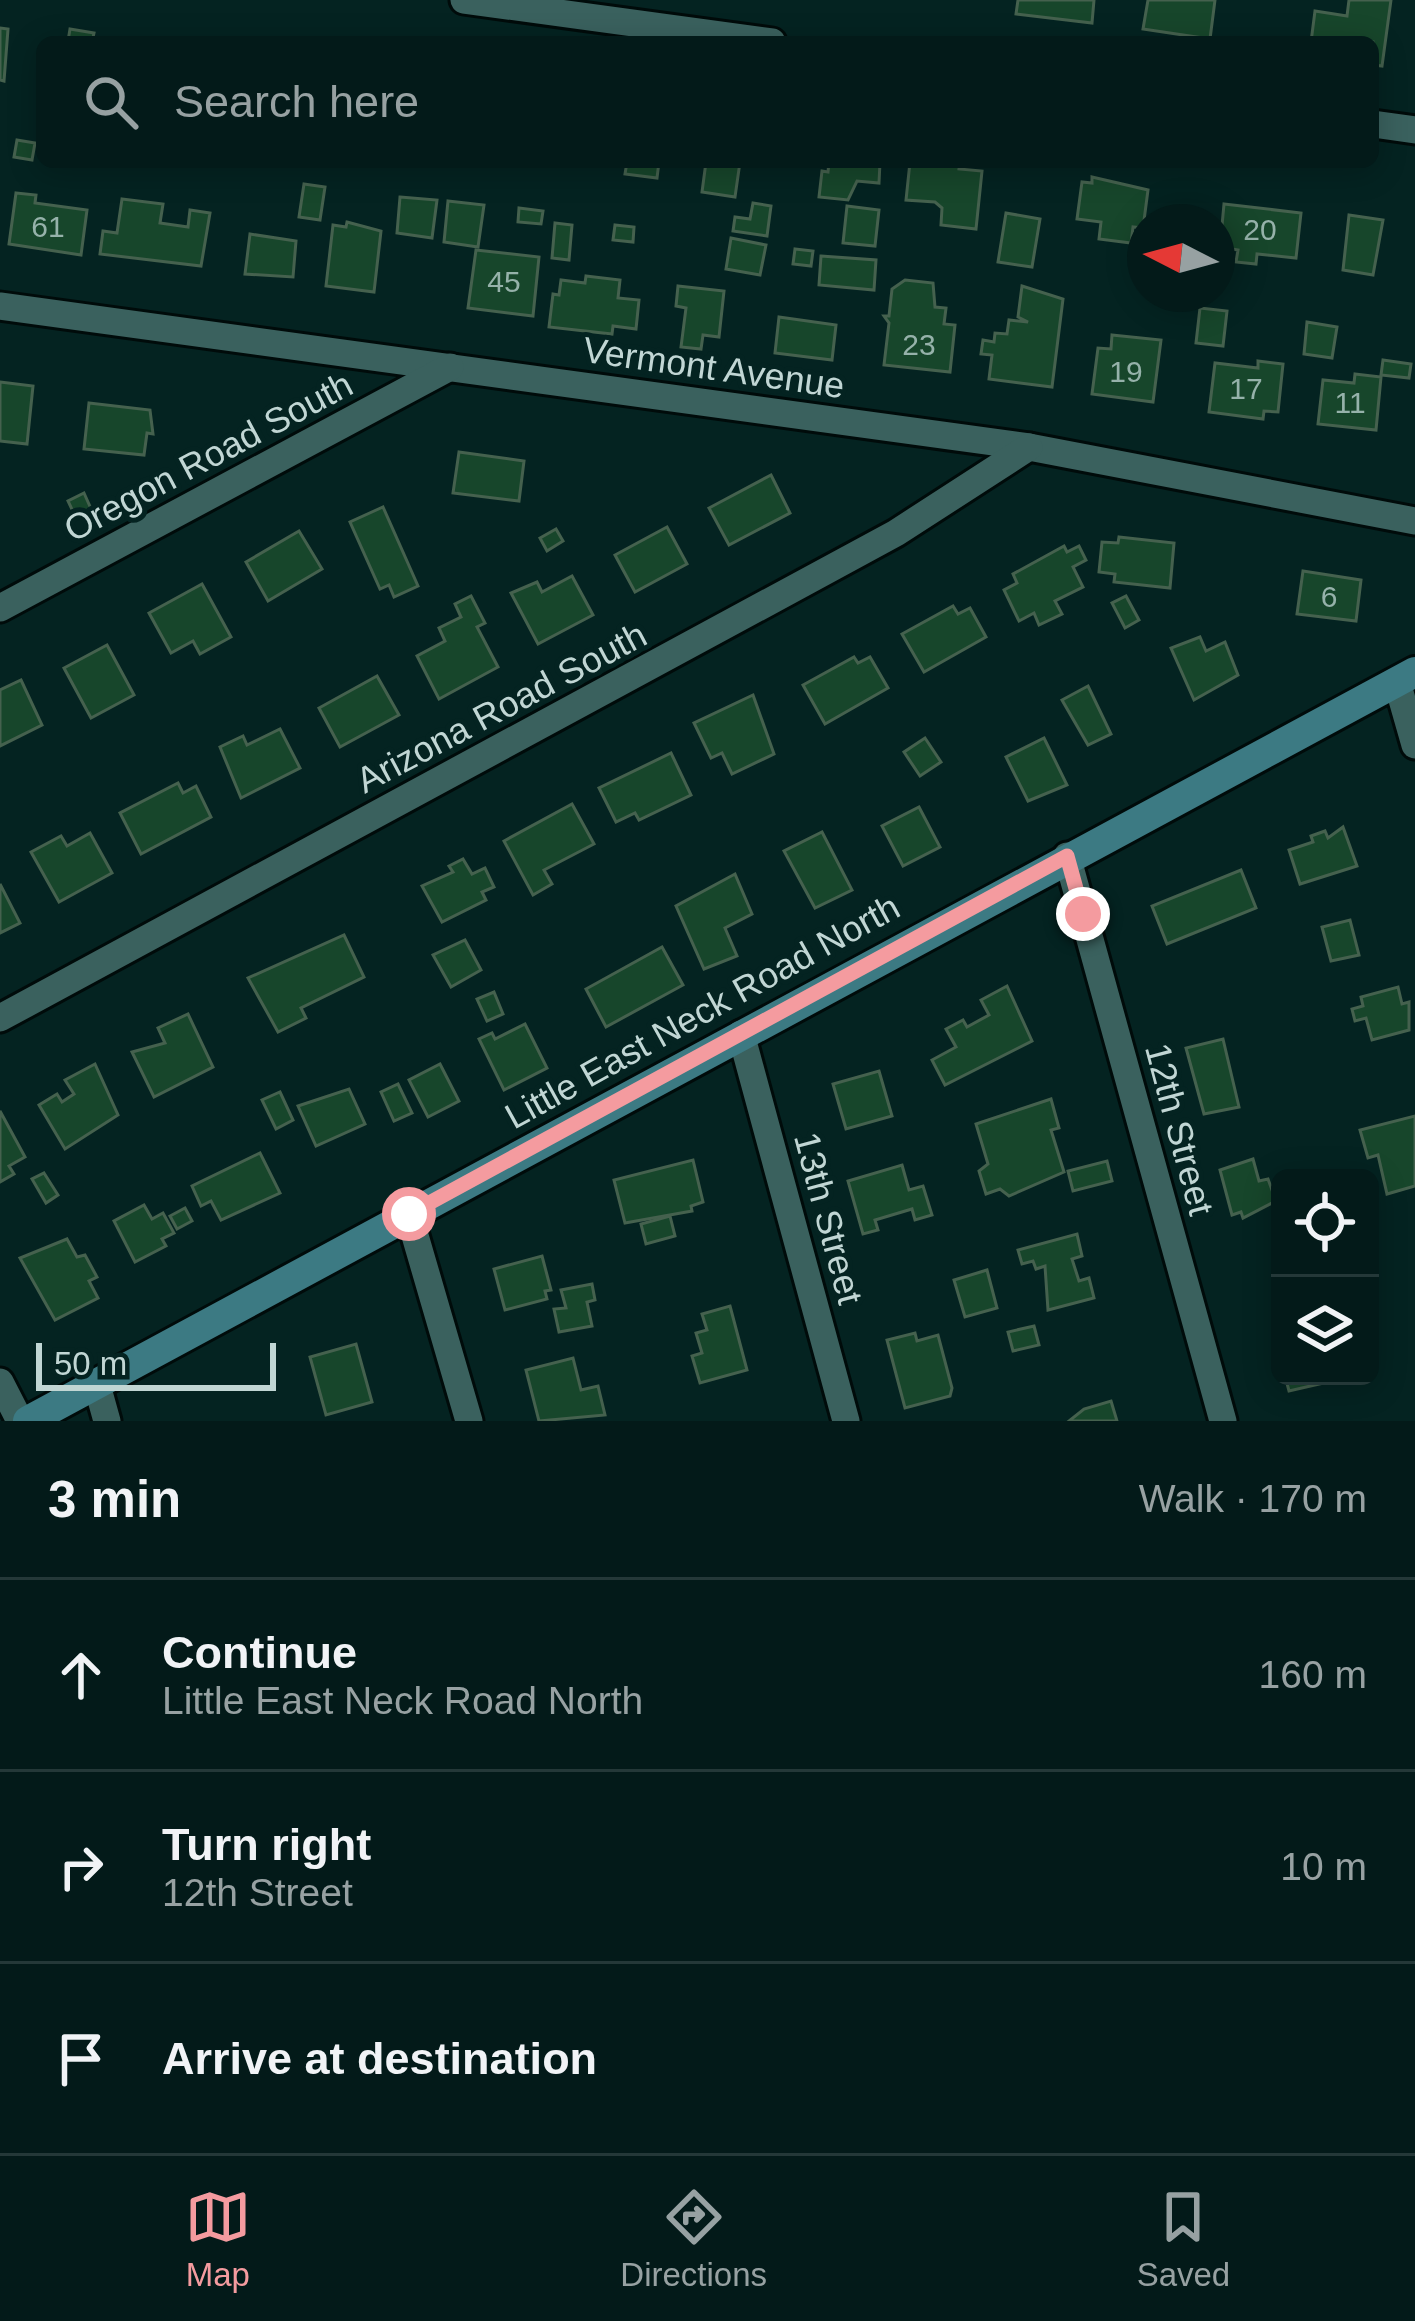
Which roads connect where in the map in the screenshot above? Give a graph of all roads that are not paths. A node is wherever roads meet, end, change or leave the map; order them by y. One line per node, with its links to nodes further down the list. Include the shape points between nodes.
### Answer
1 (464, 0): 2 (street)
2 (728, 36)
3 (1379, 125): 4 (street)
4 (1415, 130)
5 (0, 306): 6 (street, Vermont Avenue)
6 (450, 367): 7 (street, Vermont Avenue); 9 (street, Oregon Road South)
7 (1029, 447): 8 (street, Vermont Avenue); 13 (street, Arizona Road South, via 896,533)
8 (1415, 521)
9 (0, 608)
10 (1406, 677): 11 (street); 12 (main road, Little East Neck Road North)
11 (1415, 745)
12 (1067, 856): 14 (main road, Little East Neck Road North); 22 (street, 12th Street)
13 (0, 1018)
14 (741, 1034): 15 (main road, Little East Neck Road North); 21 (street, 13th Street)
15 (409, 1214): 17 (main road, Little East Neck Road North); 20 (street)
16 (0, 1382): 18 (street)
17 (97, 1385): 18 (main road, Little East Neck Road North); 19 (street)
18 (24, 1421)
19 (107, 1421)
20 (469, 1421)
21 (846, 1421)
22 (1223, 1421)

